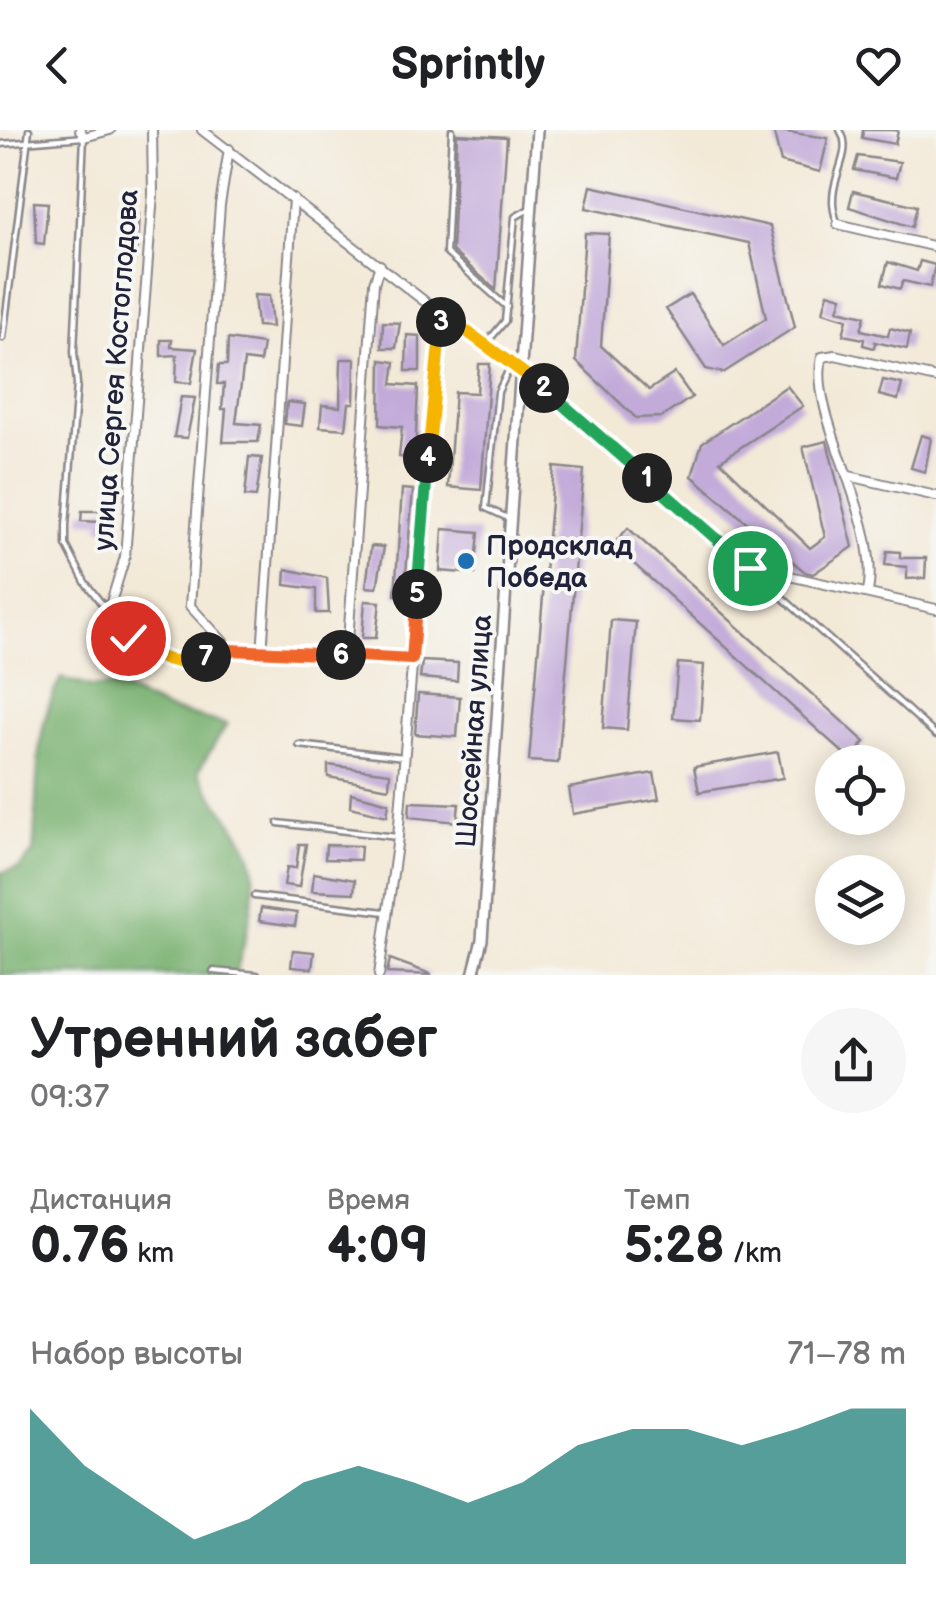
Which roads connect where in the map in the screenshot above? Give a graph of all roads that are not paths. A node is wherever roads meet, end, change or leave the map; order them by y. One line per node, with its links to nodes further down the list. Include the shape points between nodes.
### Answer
1 (29, 130): 10 (lane)
2 (110, 130): 9 (street)
3 (152, 130): 30 (street, улица Сергея Костоглодова, via 125,557)
4 (202, 130): 12 (street)
5 (452, 130): 18 (lane, via 446,253)
6 (524, 130): 8 (lane)
7 (840, 130): 15 (lane, via 846,150 830,196)
8 (537, 133): 14 (street, Шоссейная улица)
9 (82, 134): 10 (lane); 30 (lane, via 66,545)
10 (30, 138): 11 (lane); 20 (lane)
11 (0, 144)
12 (229, 150): 13 (street); 31 (street, via 190,606)
13 (293, 200): 17 (street); 32 (street)
14 (531, 208): 18 (lane, via 514,217); 22 (street, Шоссейная улица)
15 (838, 224): 16 (street)
16 (936, 247)
17 (380, 266): 19 (street); 33 (street)
18 (507, 307): 21 (lane, via 501,330)
19 (442, 313): 21 (street); 34 (street)
20 (3, 338)
21 (484, 346): 22 (street)
22 (516, 365): 26 (street, Шоссейная улица); 26 (lane, via 498,392 486,508); 27 (street)
23 (936, 378): 24 (street, via 822,357 825,402)
24 (848, 476): 25 (street); 28 (street, via 870,563)
25 (936, 496)
26 (510, 519): 45 (street, Шоссейная улица, via 482,940)
27 (750, 568): 28 (street); 35 (lane)
28 (868, 592): 29 (street)
29 (936, 609)
30 (108, 612): 31 (lane, via 128,638 158,659 186,664)
31 (230, 650): 32 (lane)
32 (262, 654): 33 (lane)
33 (347, 655): 34 (street)
34 (412, 659): 37 (street)
35 (936, 736)
36 (299, 744): 37 (lane)
37 (404, 757): 39 (street)
38 (278, 823): 39 (lane)
39 (398, 837): 41 (street)
40 (254, 896): 41 (lane)
41 (390, 912): 44 (street)
42 (213, 971): 43 (lane)
43 (257, 975)
44 (379, 975)
45 (473, 975)

